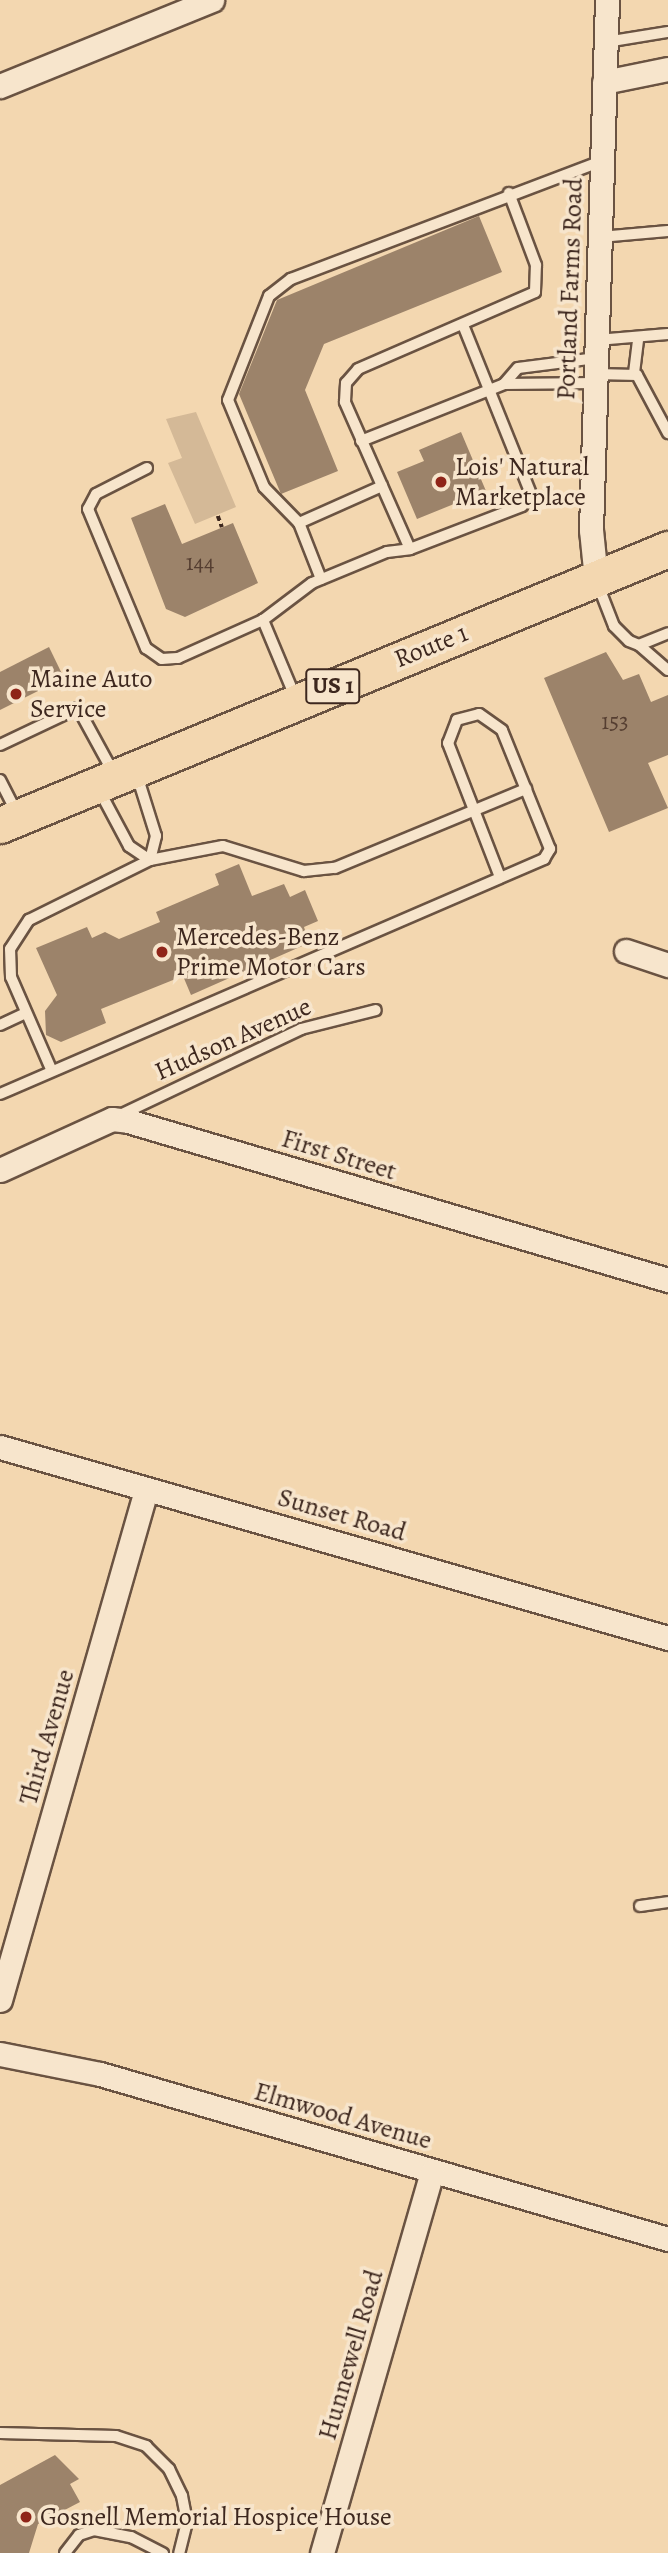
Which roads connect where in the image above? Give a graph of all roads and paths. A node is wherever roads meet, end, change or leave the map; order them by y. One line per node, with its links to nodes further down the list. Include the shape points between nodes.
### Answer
1 (212, 0): 7 (street)
2 (607, 0): 4 (street, Portland Farms Road)
3 (668, 32): 4 (lane)
4 (606, 42): 6 (street, Portland Farms Road)
5 (668, 69): 6 (street)
6 (604, 82): 8 (street, Portland Farms Road)
7 (0, 86)
8 (602, 161): 9 (lane); 11 (street, Portland Farms Road)
9 (509, 193): 12 (lane, via 539,285 524,301); 24 (lane, via 291,279 268,296 228,396 264,487)
10 (668, 231): 11 (lane)
11 (600, 237): 15 (street, Portland Farms Road)
12 (463, 325): 18 (lane); 20 (lane, via 352,373 344,395)
13 (668, 334): 14 (lane)
14 (638, 338): 15 (lane); 16 (lane)
15 (596, 364): 16 (lane); 17 (lane); 17 (lane, via 518,368); 29 (street, Portland Farms Road, via 591,530)
16 (635, 373): 19 (lane)
17 (504, 384): 18 (lane)
18 (490, 390): 20 (lane); 26 (lane, via 528,477 528,501)
19 (668, 433)
20 (361, 440): 22 (lane)
21 (146, 468): 30 (lane, via 96,494 88,509 146,648 162,659 178,658)
22 (382, 486): 24 (lane); 26 (lane)
23 (218, 516): 25 (path)
24 (299, 523): 28 (lane)
25 (222, 527)
26 (410, 549): 28 (lane)
27 (668, 549): 29 (main road, Route 1 / US 1)
28 (321, 579): 30 (lane)
29 (596, 579): 32 (lane, via 614,626); 34 (main road, Route 1 / US 1)
30 (263, 620): 34 (lane)
31 (668, 633): 32 (lane)
32 (639, 645): 33 (lane)
33 (668, 670)
34 (297, 700): 36 (main road, Route 1 / US 1)
35 (0, 745): 36 (lane, via 78,708)
36 (115, 774): 40 (main road, Route 1 / US 1); 41 (lane, via 129,846); 41 (lane, via 156,836)
37 (0, 780): 40 (lane)
38 (526, 789): 39 (lane); 39 (lane, via 496,722 467,716 453,727 448,744); 42 (lane, via 549,854)
39 (473, 810): 41 (lane, via 320,872 290,868 239,846); 42 (lane)
40 (9, 821)
41 (150, 860): 46 (lane, via 20,928 9,964)
42 (500, 877): 48 (lane)
43 (626, 951): 44 (street)
44 (668, 965)
45 (376, 1010): 50 (lane, Hudson Avenue, via 300,1029)
46 (24, 1014): 47 (lane); 48 (lane)
47 (0, 1026)
48 (51, 1069): 49 (lane)
49 (0, 1094)
50 (112, 1119): 51 (street); 52 (street, First Street)
51 (0, 1170)
52 (668, 1280)
53 (0, 1447): 54 (street, Sunset Road)
54 (146, 1490): 55 (street, Sunset Road); 58 (street, Third Avenue)
55 (668, 1638)
56 (668, 1902): 57 (lane)
57 (640, 1906)
58 (0, 2000)
59 (0, 2054): 60 (street, Elmwood Avenue, via 100,2074)
60 (432, 2172): 61 (street, Elmwood Avenue); 66 (street, Hunnewell Road)
61 (668, 2239)
62 (0, 2433): 65 (lane, via 116,2436 146,2446 169,2469 182,2496 187,2522)
63 (158, 2551): 64 (lane, via 88,2531)
64 (65, 2553)
65 (179, 2553)
66 (322, 2553)

